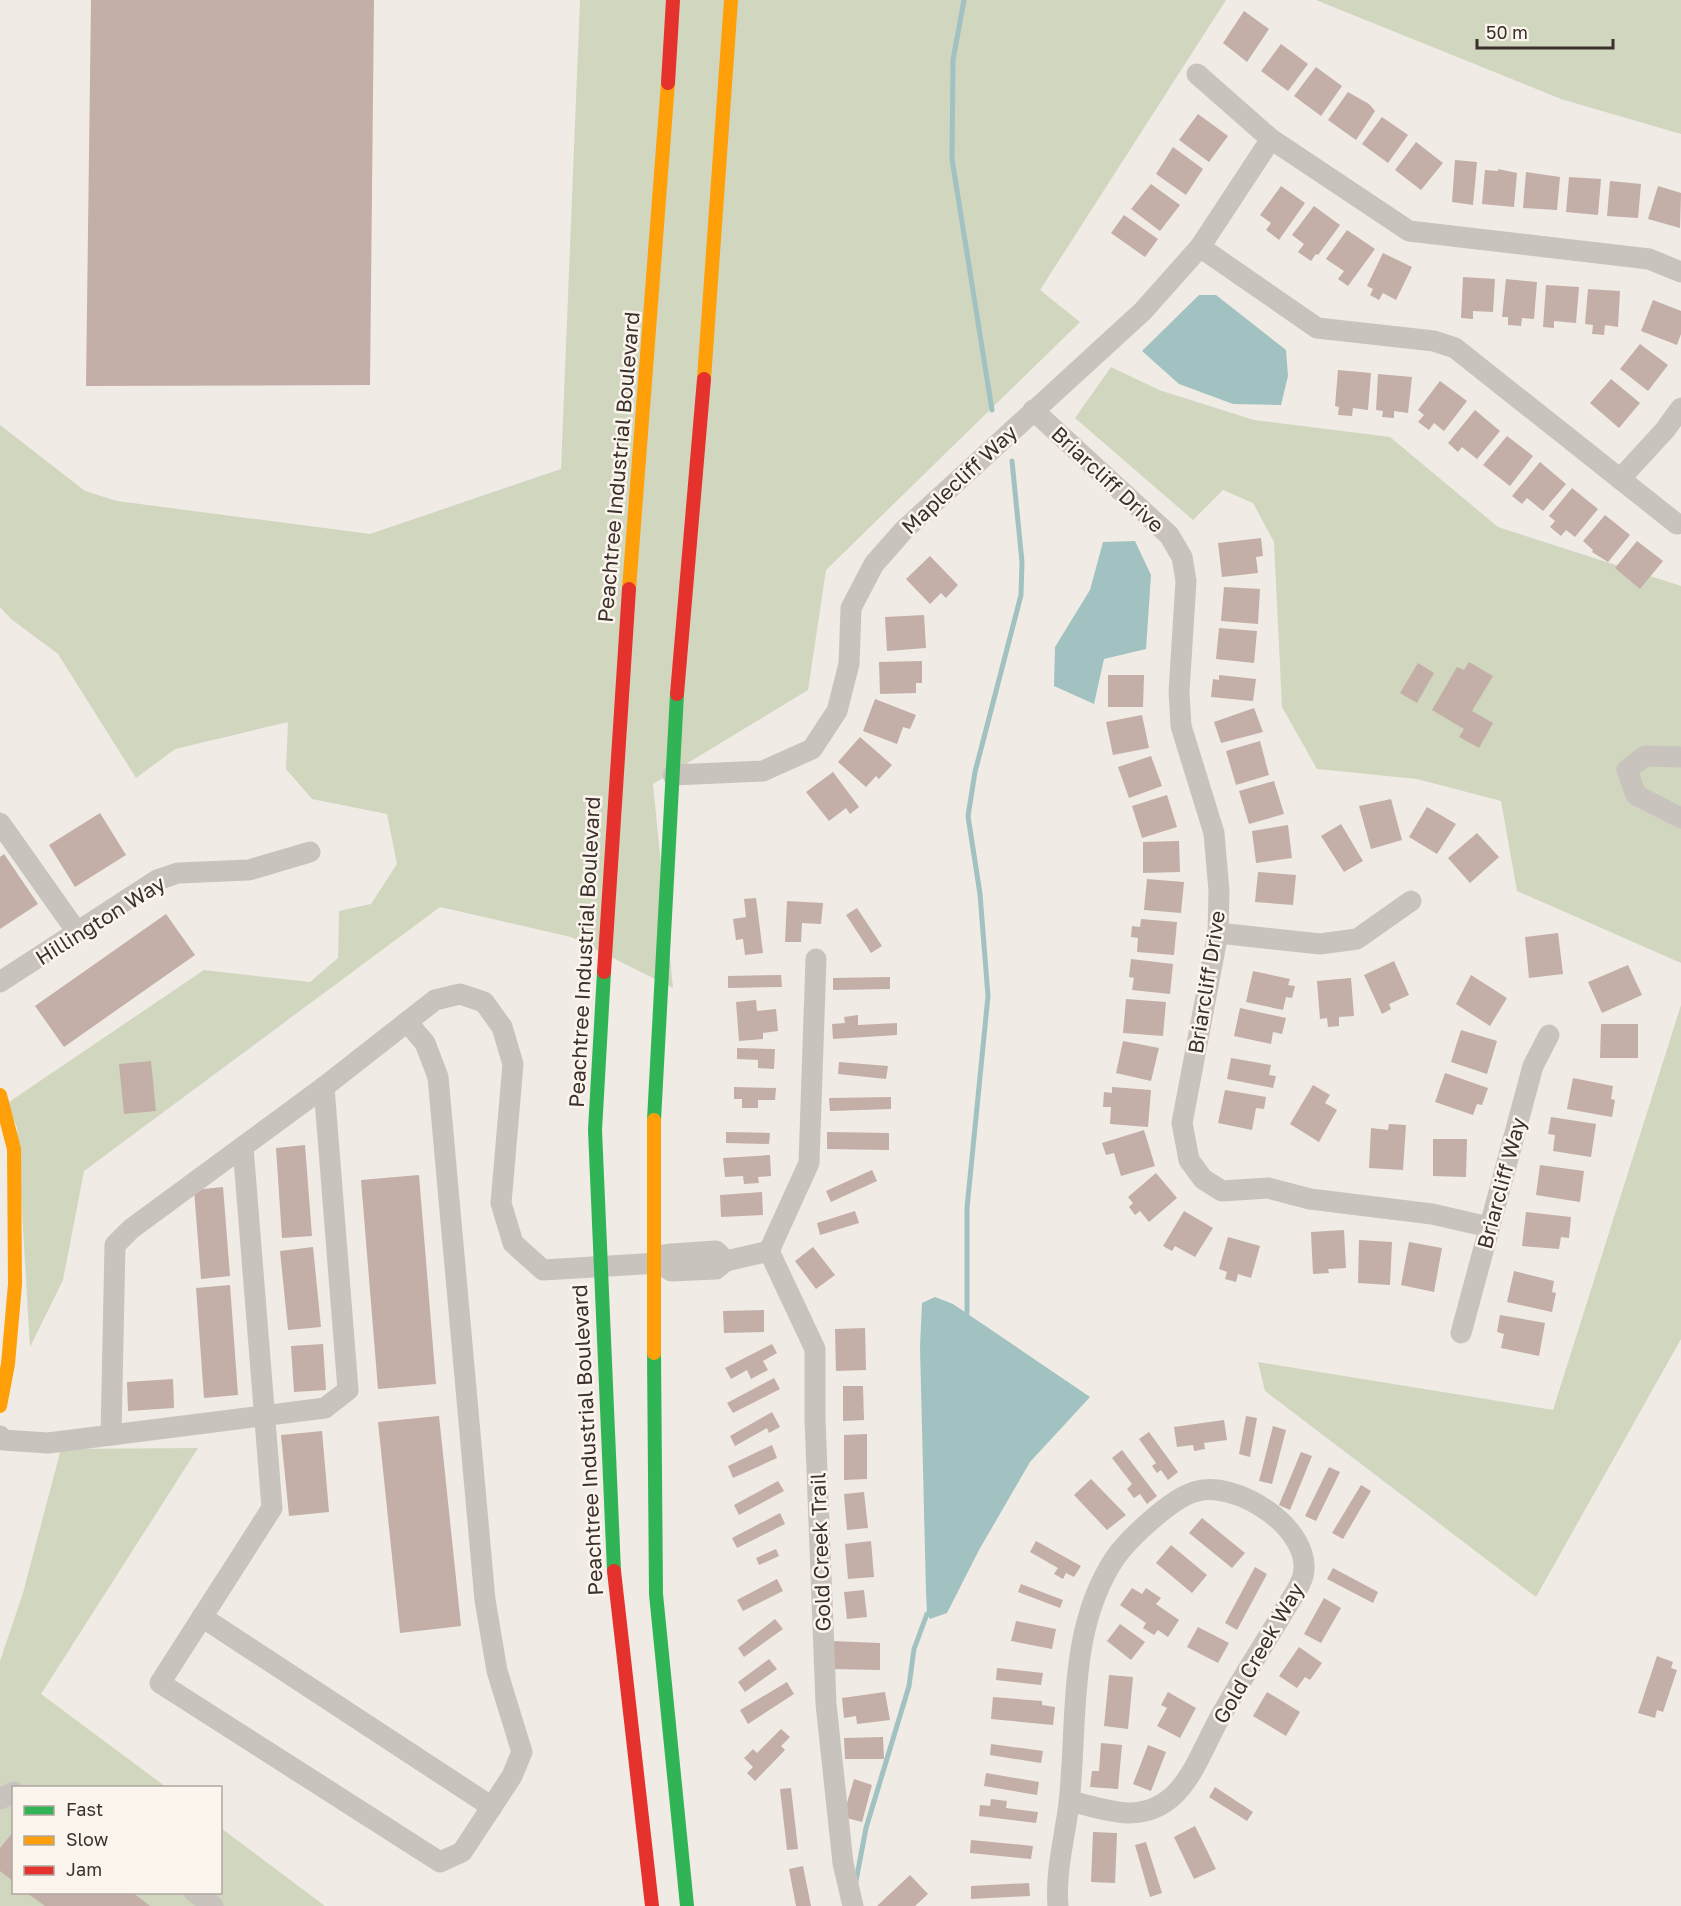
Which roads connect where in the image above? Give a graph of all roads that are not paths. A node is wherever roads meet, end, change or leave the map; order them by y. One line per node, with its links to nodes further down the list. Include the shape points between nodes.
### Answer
1 (673, 0): 29 (main road, Peachtree Industrial Boulevard, via 619,706 595,1130)
2 (731, 0): 12 (main road)
3 (1197, 74): 4 (street)
4 (1271, 139): 5 (street, Maplecliff Way); 6 (street, via 1409,231 1649,259)
5 (1200, 247): 8 (street, Maplecliff Way, via 1143,311); 9 (street, via 1317,328 1434,340 1455,348)
6 (1681, 272)
7 (1681, 408): 9 (street)
8 (1033, 410): 12 (street, Maplecliff Way, via 904,530 874,564 851,608 849,664 837,711 812,748 763,771); 18 (street, Briarcliff Drive, via 1169,535 1182,558 1186,581 1179,692 1181,726 1214,833)
9 (1620, 479): 10 (street)
10 (1677, 524)
11 (1681, 757): 13 (street, via 1645,756 1627,770 1636,795)
12 (673, 775): 28 (main road, via 653,1124)
13 (1681, 818)
14 (0, 823): 17 (street)
15 (310, 852): 17 (street, Hillington Way, via 249,870 178,873 157,880)
16 (1411, 901): 18 (street, via 1357,939 1320,944)
17 (77, 932): 20 (street, Hillington Way)
18 (1218, 933): 26 (street, Briarcliff Drive, via 1182,1123 1189,1161 1203,1179 1222,1191 1268,1188 1310,1199 1432,1214)
19 (816, 959): 27 (street, via 809,1163)
20 (0, 982)
21 (407, 1022): 23 (street); 29 (street, via 435,1000 460,994 484,1002 502,1027 513,1064 501,1203 513,1243 543,1270); 38 (street, via 425,1043 438,1077 485,1600 496,1671 522,1752)
22 (1549, 1035): 26 (street, Briarcliff Way, via 1533,1066)
23 (324, 1087): 25 (street); 33 (street, via 348,1390 325,1408)
24 (0, 1095): 31 (main road, via 14,1149 15,1284)
25 (243, 1147): 33 (street); 34 (street, via 115,1245)
26 (1489, 1227): 30 (street, Briarcliff Way)
27 (769, 1251): 28 (street, via 726,1261 716,1269 666,1271); 43 (street, Gold Creek Trail, via 815,1349 826,1704 843,1863)
28 (655, 1263): 29 (street); 42 (main road, via 656,1594)
29 (600, 1267): 41 (main road, Peachtree Industrial Boulevard, via 615,1592)
30 (1461, 1333)
31 (4, 1363): 32 (main road)
32 (0, 1406)
33 (265, 1416): 34 (street); 36 (street, via 272,1508)
34 (111, 1435): 35 (street, via 48,1443 3,1440)
35 (0, 1436)
36 (202, 1617): 38 (street); 38 (street, via 160,1683 440,1862 462,1852)
37 (1069, 1801): 37 (street, Gold Creek Way, via 1074,1698 1081,1650 1102,1580 1116,1557 1151,1521 1195,1491 1227,1491 1285,1524 1302,1550 1302,1578 1226,1705 1188,1781 1169,1800 1144,1812 1125,1813); 44 (street, Gold Creek Way, via 1056,1890)
38 (492, 1807)
39 (195, 1894): 40 (street)
40 (213, 1906)
41 (652, 1906)
42 (687, 1906)
43 (853, 1906)
44 (1058, 1906)

